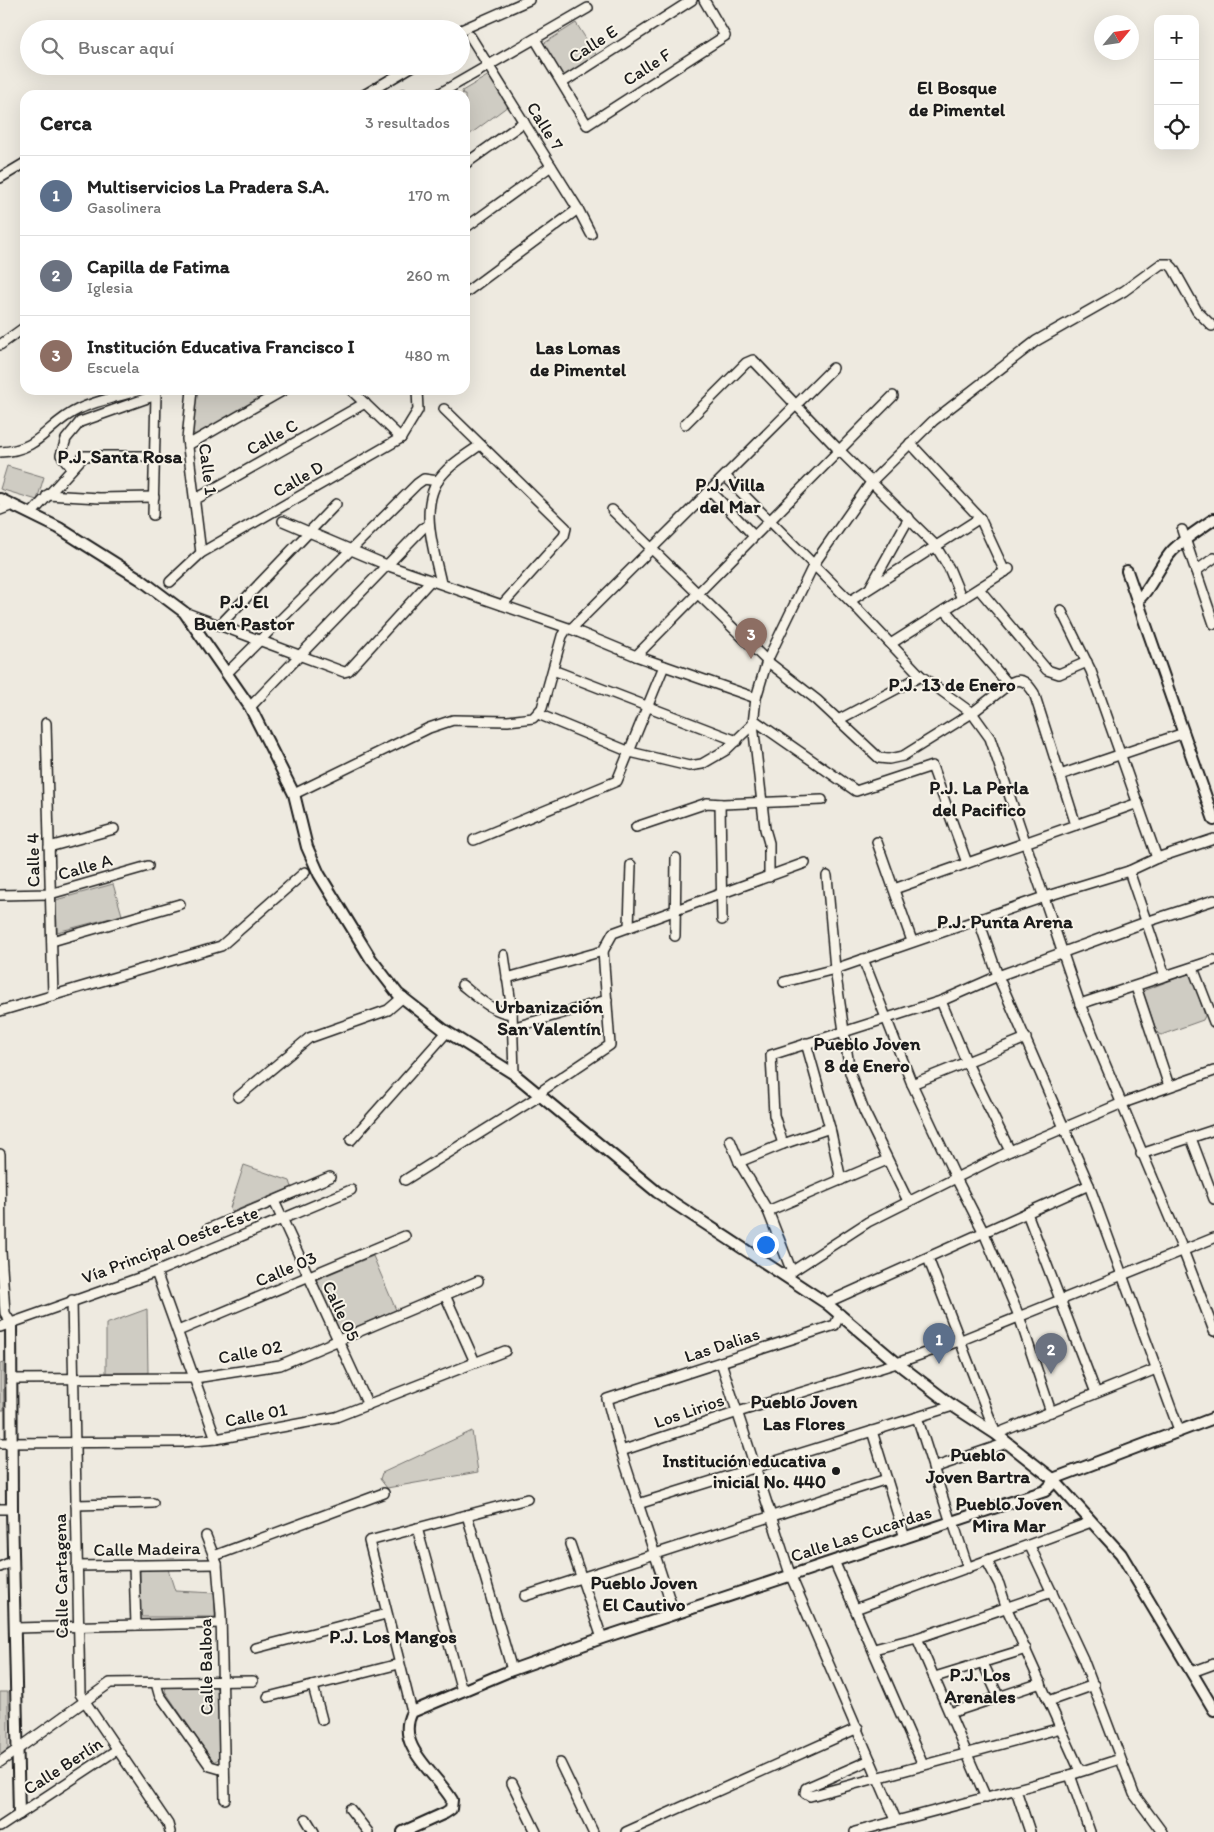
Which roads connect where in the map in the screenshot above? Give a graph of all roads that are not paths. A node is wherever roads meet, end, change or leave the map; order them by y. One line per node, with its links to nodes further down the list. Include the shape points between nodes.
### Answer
1 (529, 0): 5 (street)
2 (692, 0): 10 (street, Calle E)
3 (704, 0): 10 (street, Calle F, via 725,36 587,125)
4 (588, 8): 7 (street)
5 (470, 26)
6 (470, 36): 8 (street, Calle 7)
7 (535, 39): 8 (street); 10 (street)
8 (488, 66): 12 (street); 13 (street, Calle 7)
9 (398, 75): 11 (street)
10 (562, 84)
11 (372, 90)
12 (454, 90)
13 (524, 122): 14 (street); 16 (street, Calle 7)
14 (470, 160)
15 (20, 166): 17 (street)
16 (551, 166): 18 (street, Calle 7); 19 (street)
17 (0, 178)
18 (578, 209): 20 (street, Calle 7); 21 (street)
19 (470, 224)
20 (591, 234)
21 (470, 288)
22 (1212, 326): 37 (street, via 1197,311 1174,268 1160,264 1124,291 1036,341 933,421)
23 (20, 331): 24 (street)
24 (0, 346)
25 (833, 368): 33 (street)
26 (124, 395): 41 (street, via 80,408 36,443 12,452)
27 (192, 395): 38 (street, Calle 1)
28 (275, 395): 38 (street)
29 (356, 395): 32 (street)
30 (417, 395): 36 (street, Calle D, via 418,410)
31 (892, 396): 40 (street)
32 (365, 404): 36 (street); 51 (street, Calle C)
33 (796, 404): 35 (street, via 758,364 750,360); 40 (street); 44 (street)
34 (444, 410): 39 (street)
35 (685, 424)
36 (401, 438): 70 (street, Calle D)
37 (910, 444): 46 (street); 59 (street)
38 (188, 445): 51 (street, Calle 1)
39 (480, 445): 45 (street); 85 (street, via 566,528 564,536)
40 (839, 450): 46 (street); 62 (street)
41 (0, 452)
42 (154, 456): 43 (street, via 84,456); 43 (street, via 156,395 80,422 66,439 62,455); 49 (street)
43 (72, 467): 48 (street)
44 (725, 476): 47 (street); 62 (street)
45 (438, 481): 63 (street, via 433,492); 69 (street, via 422,480)
46 (872, 481): 58 (street); 72 (street)
47 (710, 490): 66 (street); 68 (street)
48 (47, 495): 49 (street); 56 (street)
49 (154, 497): 57 (street)
50 (0, 499): 53 (street)
51 (196, 499): 70 (street, Calle 1)
52 (336, 504): 64 (street)
53 (12, 505): 54 (street); 56 (street)
54 (0, 510)
55 (612, 510): 68 (street)
56 (32, 513): 88 (street, via 140,579)
57 (153, 515)
58 (909, 518): 67 (street); 79 (street)
59 (980, 518): 67 (street); 80 (street, via 1007,571)
60 (1214, 519): 65 (street)
61 (283, 521): 64 (street)
62 (769, 521): 66 (street); 72 (street)
63 (429, 526): 73 (street, via 423,528); 78 (street)
64 (309, 532): 69 (street); 90 (street)
65 (1183, 535): 75 (street); 84 (street, via 1146,592)
66 (754, 536): 81 (street)
67 (935, 545): 79 (street); 83 (street)
68 (652, 549): 81 (street); 91 (street)
69 (352, 550): 73 (street); 92 (street)
70 (201, 553): 77 (street, Calle D)
71 (1214, 558): 75 (street)
72 (814, 564): 82 (street); 96 (street)
73 (388, 566): 76 (street); 94 (street)
74 (1127, 571): 84 (street)
75 (1196, 571): 89 (street)
76 (431, 580): 78 (street); 94 (street, via 348,671 339,672)
77 (170, 582)
78 (441, 583): 85 (street)
79 (870, 588): 82 (street)
80 (979, 589): 83 (street); 97 (street, via 1047,670 1059,674)
81 (698, 594): 95 (street); 96 (street)
82 (850, 600): 93 (street)
83 (962, 600): 86 (street)
84 (1137, 600): 111 (street)
85 (502, 605): 91 (street)
86 (945, 610): 93 (street); 102 (street)
87 (1062, 610): 97 (street)
88 (184, 612): 90 (street); 100 (street)
89 (1214, 624)
90 (220, 625): 92 (street)
91 (569, 628): 95 (street); 99 (street, via 562,636)
92 (262, 641): 94 (street); 100 (street)
93 (892, 643): 101 (street)
94 (300, 656): 104 (street)
95 (636, 656): 98 (street)
96 (766, 661): 103 (street); 108 (street, via 818,700)
97 (1087, 662): 114 (street)
98 (664, 666): 103 (street); 105 (street)
99 (553, 670): 105 (street); 106 (street)
100 (228, 672): 104 (street)
101 (921, 676): 107 (street); 108 (street)
102 (1009, 684): 107 (street); 115 (street, via 1022,680 1034,693)
103 (756, 698): 109 (street)
104 (250, 707): 116 (street)
105 (648, 707): 112 (street); 113 (street)
106 (538, 714): 113 (street); 116 (street, via 524,720 453,720 429,728)
107 (972, 714): 108 (street, via 903,756 889,759 875,755); 128 (street, via 990,738)
108 (838, 720)
109 (754, 722): 112 (street); 118 (street); 133 (street, via 856,791 932,766)
110 (46, 724): 129 (street, Calle 4)
111 (1184, 733): 114 (street); 121 (street)
112 (737, 741): 113 (street, via 715,758 689,766)
113 (630, 752): 126 (street, via 615,782)
114 (1120, 753): 115 (street); 119 (street)
115 (1060, 775): 122 (street)
116 (294, 794): 169 (street, via 307,847 319,874 371,959)
117 (822, 800): 118 (street)
118 (762, 803): 120 (street); 139 (street, via 769,843)
119 (1138, 803): 122 (street); 131 (street)
120 (720, 804): 123 (street, via 702,804); 142 (street)
121 (1214, 820)
122 (1076, 825): 128 (street)
123 (636, 827)
124 (114, 829): 129 (street)
125 (1214, 839): 131 (street)
126 (474, 840)
127 (877, 842): 140 (street)
128 (1025, 843): 133 (street); 144 (street)
129 (49, 846): 141 (street, Calle 4)
130 (676, 858): 147 (street)
131 (1157, 858): 136 (street)
132 (805, 863): 139 (street)
133 (967, 863): 140 (street)
134 (631, 865): 151 (street)
135 (148, 866): 141 (street, Calle A)
136 (1130, 871): 144 (street); 150 (street)
137 (305, 872): 168 (street, via 221,946)
138 (827, 876): 161 (street)
139 (769, 877): 142 (street)
140 (894, 889): 154 (street)
141 (50, 894): 143 (street, Calle A); 153 (street, Calle 4)
142 (721, 894): 147 (street); 148 (street)
143 (0, 895)
144 (1044, 897): 149 (street); 156 (street)
145 (1214, 900): 150 (street)
146 (180, 904): 153 (street)
147 (675, 911): 151 (street); 152 (street)
148 (722, 920)
149 (978, 921): 154 (street); 162 (street)
150 (1146, 922): 156 (street); 163 (street)
151 (629, 927): 155 (street, via 613,933)
152 (675, 936)
153 (52, 941): 168 (street, Calle 4)
154 (912, 942): 158 (street)
155 (603, 951): 164 (street); 170 (street)
156 (1064, 953): 162 (street); 172 (street)
157 (504, 956): 164 (street)
158 (863, 959): 161 (street); 175 (street)
159 (1214, 960): 160 (street)
160 (1194, 968): 163 (street); 176 (street)
161 (835, 969): 165 (street); 179 (street)
162 (998, 976): 171 (street); 180 (street)
163 (1165, 976): 167 (street)
164 (507, 978): 174 (street)
165 (784, 982)
166 (462, 985): 174 (street, via 482,1002)
167 (1136, 987): 172 (street); 186 (street)
168 (53, 996): 173 (street)
169 (403, 997): 178 (street); 188 (street, via 388,1010 309,1038)
170 (607, 1000): 177 (street); 187 (street, via 610,1045 543,1090)
171 (941, 1001): 175 (street); 182 (street)
172 (1080, 1004): 189 (street)
173 (0, 1011)
174 (512, 1014): 177 (street)
175 (887, 1019): 179 (street); 185 (street)
176 (1214, 1022)
177 (512, 1028): 184 (street)
178 (448, 1032): 184 (street); 194 (street)
179 (844, 1032): 181 (street); 200 (street, via 850,1072)
180 (1026, 1038): 182 (street); 190 (street)
181 (806, 1043): 191 (street); 196 (street, via 771,1055 774,1115)
182 (967, 1064): 185 (street); 197 (street)
183 (1214, 1071): 186 (street)
184 (514, 1074): 187 (street)
185 (912, 1084): 203 (street)
186 (1169, 1086): 189 (street)
187 (541, 1095): 204 (street); 221 (street, via 657,1192)
188 (238, 1097)
189 (1120, 1104): 190 (street); 199 (street)
190 (1064, 1127): 197 (street); 206 (street)
191 (830, 1128): 196 (street); 205 (street)
192 (1214, 1130): 193 (street)
193 (1190, 1138): 199 (street); 208 (street)
194 (351, 1140)
195 (730, 1140): 201 (street)
196 (783, 1144): 201 (street)
197 (1010, 1151): 203 (street)
198 (0, 1154): 232 (street, via 1,1252 5,1313)
199 (1142, 1154): 218 (street)
200 (887, 1160): 205 (street); 210 (street)
201 (739, 1162): 211 (street)
202 (330, 1177): 209 (street, Vía Principal Oeste-Este)
203 (956, 1178): 210 (street); 215 (street)
204 (406, 1180)
205 (841, 1180): 211 (street)
206 (1088, 1185): 212 (street); 222 (street)
207 (351, 1190): 213 (street, Vía Principal Oeste-Este)
208 (1214, 1199)
209 (274, 1201): 213 (street, Calle 05); 214 (street, Vía Principal Oeste-Este)
210 (908, 1201): 221 (street, via 868,1222)
211 (768, 1211): 221 (street)
212 (1027, 1213): 215 (street); 227 (street)
213 (282, 1219): 220 (street, Vía Principal Oeste-Este); 223 (street, Calle 05)
214 (208, 1229)
215 (984, 1233): 219 (street); 231 (street)
216 (405, 1236): 223 (street, Calle 03)
217 (1214, 1238): 218 (street, Los Lirios)
218 (1183, 1250): 222 (street, Los Lirios); 229 (street)
219 (928, 1258): 228 (street); 237 (street)
220 (156, 1272): 226 (street, Vía Principal Oeste-Este); 234 (street)
221 (789, 1274): 228 (street)
222 (1123, 1274): 227 (street, Los Lirios); 242 (street)
223 (308, 1278): 234 (street, Calle 03); 236 (street, Calle 05)
224 (478, 1281): 225 (street, Calle 02)
225 (445, 1295): 236 (street, Calle 02); 239 (street)
226 (72, 1300): 232 (street, Vía Principal Oeste-Este); 245 (street, Calle Cartagena)
227 (1060, 1300): 231 (street, Los Lirios); 246 (street)
228 (826, 1303): 230 (street)
229 (1210, 1305): 235 (street)
230 (840, 1314): 240 (street, Las Dalias, via 835,1325); 241 (street)
231 (1019, 1316): 237 (street, Los Lirios); 250 (street)
232 (10, 1323): 233 (street, Vía Principal Oeste-Este); 244 (street)
233 (0, 1327)
234 (178, 1331): 243 (street)
235 (1214, 1331)
236 (337, 1341): 243 (street, Calle 02, via 280,1365); 247 (street, Calle 05)
237 (959, 1341): 241 (street, Los Lirios); 255 (street)
238 (505, 1351): 239 (street, Calle 01)
239 (475, 1362): 247 (street, Calle 01)
240 (721, 1362): 249 (street); 261 (street, Las Dalias, via 607,1398)
241 (897, 1363): 248 (street); 249 (street, Los Lirios)
242 (1156, 1369): 246 (street); 253 (street)
243 (195, 1378): 245 (street, Calle 02); 256 (street)
244 (12, 1379): 245 (street, Calle 02); 259 (street)
245 (74, 1379): 257 (street, Calle Cartagena)
246 (1096, 1393): 250 (street)
247 (368, 1405): 256 (street, Calle 01, via 336,1417)
248 (953, 1406): 251 (street); 255 (street)
249 (738, 1412): 261 (street, Los Lirios); 262 (street)
250 (1051, 1412): 255 (street)
251 (917, 1417): 254 (street); 263 (street)
252 (1214, 1418): 253 (street)
253 (1179, 1430): 265 (street)
254 (872, 1431): 262 (street); 264 (street)
255 (996, 1434): 260 (street)
256 (216, 1440): 257 (street, Calle 01)
257 (76, 1442): 259 (street, Calle 01); 270 (street, Calle Cartagena)
258 (0, 1443): 259 (street, Calle 01)
259 (11, 1443): 272 (street)
260 (1007, 1443): 263 (street); 265 (street)
261 (621, 1452): 269 (street)
262 (756, 1467): 269 (street); 274 (street)
263 (933, 1468): 275 (street)
264 (887, 1479): 274 (street); 279 (street)
265 (1052, 1479): 275 (street, Calle Las Cucardas, via 1051,1486 1045,1491); 276 (street)
266 (384, 1493): 283 (street, Calle Madeira)
267 (527, 1499): 273 (street)
268 (153, 1503): 270 (street)
269 (638, 1504): 282 (street)
270 (76, 1505): 288 (street, Calle Cartagena)
271 (0, 1509): 272 (street)
272 (12, 1509): 284 (street)
273 (467, 1515): 277 (street); 311 (street)
274 (772, 1516): 282 (street); 291 (street)
275 (952, 1522): 279 (street, Calle Las Cucardas); 290 (street)
276 (1091, 1522): 281 (street); 312 (street, via 1121,1554)
277 (417, 1528): 298 (street, via 369,1541); 320 (street)
278 (206, 1536): 283 (street, Calle Balboa)
279 (905, 1538): 285 (street, Calle Las Cucardas)
280 (570, 1544): 292 (street)
281 (1030, 1546): 286 (street); 293 (street)
282 (655, 1556): 292 (street); 297 (street)
283 (215, 1560): 287 (street, Calle Madeira); 299 (street, Calle Balboa)
284 (13, 1561): 289 (street); 302 (street)
285 (834, 1561): 291 (street, Calle Las Cucardas); 295 (street)
286 (987, 1561): 290 (street); 296 (street)
287 (134, 1565): 288 (street, Calle Madeira); 300 (street)
288 (77, 1566): 301 (street, Calle Cartagena)
289 (0, 1567)
290 (968, 1568): 295 (street)
291 (790, 1574): 297 (street, Calle Las Cucardas); 329 (street)
292 (581, 1577): 294 (street); 303 (street)
293 (1052, 1592): 296 (street); 318 (street)
294 (525, 1596)
295 (855, 1609): 306 (street)
296 (1007, 1609): 304 (street); 307 (street)
297 (674, 1613): 303 (street, Calle Las Cucardas)
298 (386, 1614): 305 (street); 309 (street)
299 (221, 1623): 300 (street); 315 (street, Calle Balboa)
300 (136, 1625): 301 (street)
301 (78, 1627): 302 (street); 323 (street, Calle Cartagena, via 80,1694)
302 (15, 1628): 331 (street)
303 (602, 1638): 311 (street, Calle Las Cucardas)
304 (917, 1638): 306 (street); 313 (street)
305 (256, 1648)
306 (874, 1649): 338 (street)
307 (1026, 1649): 308 (street); 317 (street)
308 (983, 1663): 313 (street); 322 (street)
309 (399, 1664): 319 (street); 326 (street)
310 (1214, 1664): 312 (street)
311 (512, 1670): 320 (street, Calle Las Cucardas)
312 (1192, 1672): 325 (street)
313 (935, 1678): 327 (street)
314 (254, 1681): 315 (street)
315 (222, 1682): 316 (street); 339 (street, Calle Balboa)
316 (156, 1683): 323 (street, via 110,1683); 339 (street, via 160,1694 210,1766)
317 (1040, 1683): 322 (street); 324 (street)
318 (1094, 1685): 324 (street); 334 (street)
319 (313, 1686): 321 (street); 328 (street)
320 (462, 1692): 326 (street, Calle Las Cucardas)
321 (268, 1697)
322 (999, 1698): 327 (street)
323 (84, 1701): 331 (street); 332 (street, Calle Cartagena)
324 (1048, 1701): 330 (street)
325 (1214, 1710)
326 (412, 1712): 355 (street, via 406,1728 412,1743 423,1766 452,1800 451,1809 445,1813)
327 (950, 1713): 333 (street)
328 (322, 1720)
329 (858, 1728): 335 (street); 358 (street)
330 (1060, 1728): 333 (street); 340 (street)
331 (18, 1748): 336 (street); 348 (street)
332 (118, 1748): 348 (street, Calle Berlín); 352 (street, Calle Cartagena)
333 (967, 1754): 338 (street); 346 (street)
334 (1120, 1759): 340 (street); 362 (street, via 1134,1794)
335 (870, 1760): 342 (street); 342 (street, via 806,1788 805,1793 810,1796)
336 (0, 1762)
337 (560, 1763): 357 (street)
338 (923, 1765): 342 (street)
339 (224, 1770): 345 (street, Calle Balboa)
340 (1080, 1771): 341 (street)
341 (1070, 1775): 344 (street); 361 (street)
342 (879, 1776): 350 (street)
343 (512, 1782): 356 (street)
344 (1016, 1790): 346 (street); 360 (street)
345 (225, 1798)
346 (986, 1798): 350 (street)
347 (350, 1809): 354 (street)
348 (19, 1814): 351 (street, Calle Berlín)
349 (306, 1819): 353 (street)
350 (896, 1820): 359 (street)
351 (0, 1826)
352 (169, 1828)
353 (314, 1832)
354 (368, 1832)
355 (403, 1832)
356 (536, 1832)
357 (592, 1832)
358 (626, 1832)
359 (855, 1832)
360 (1030, 1832)
361 (1090, 1832)
362 (1162, 1832)

